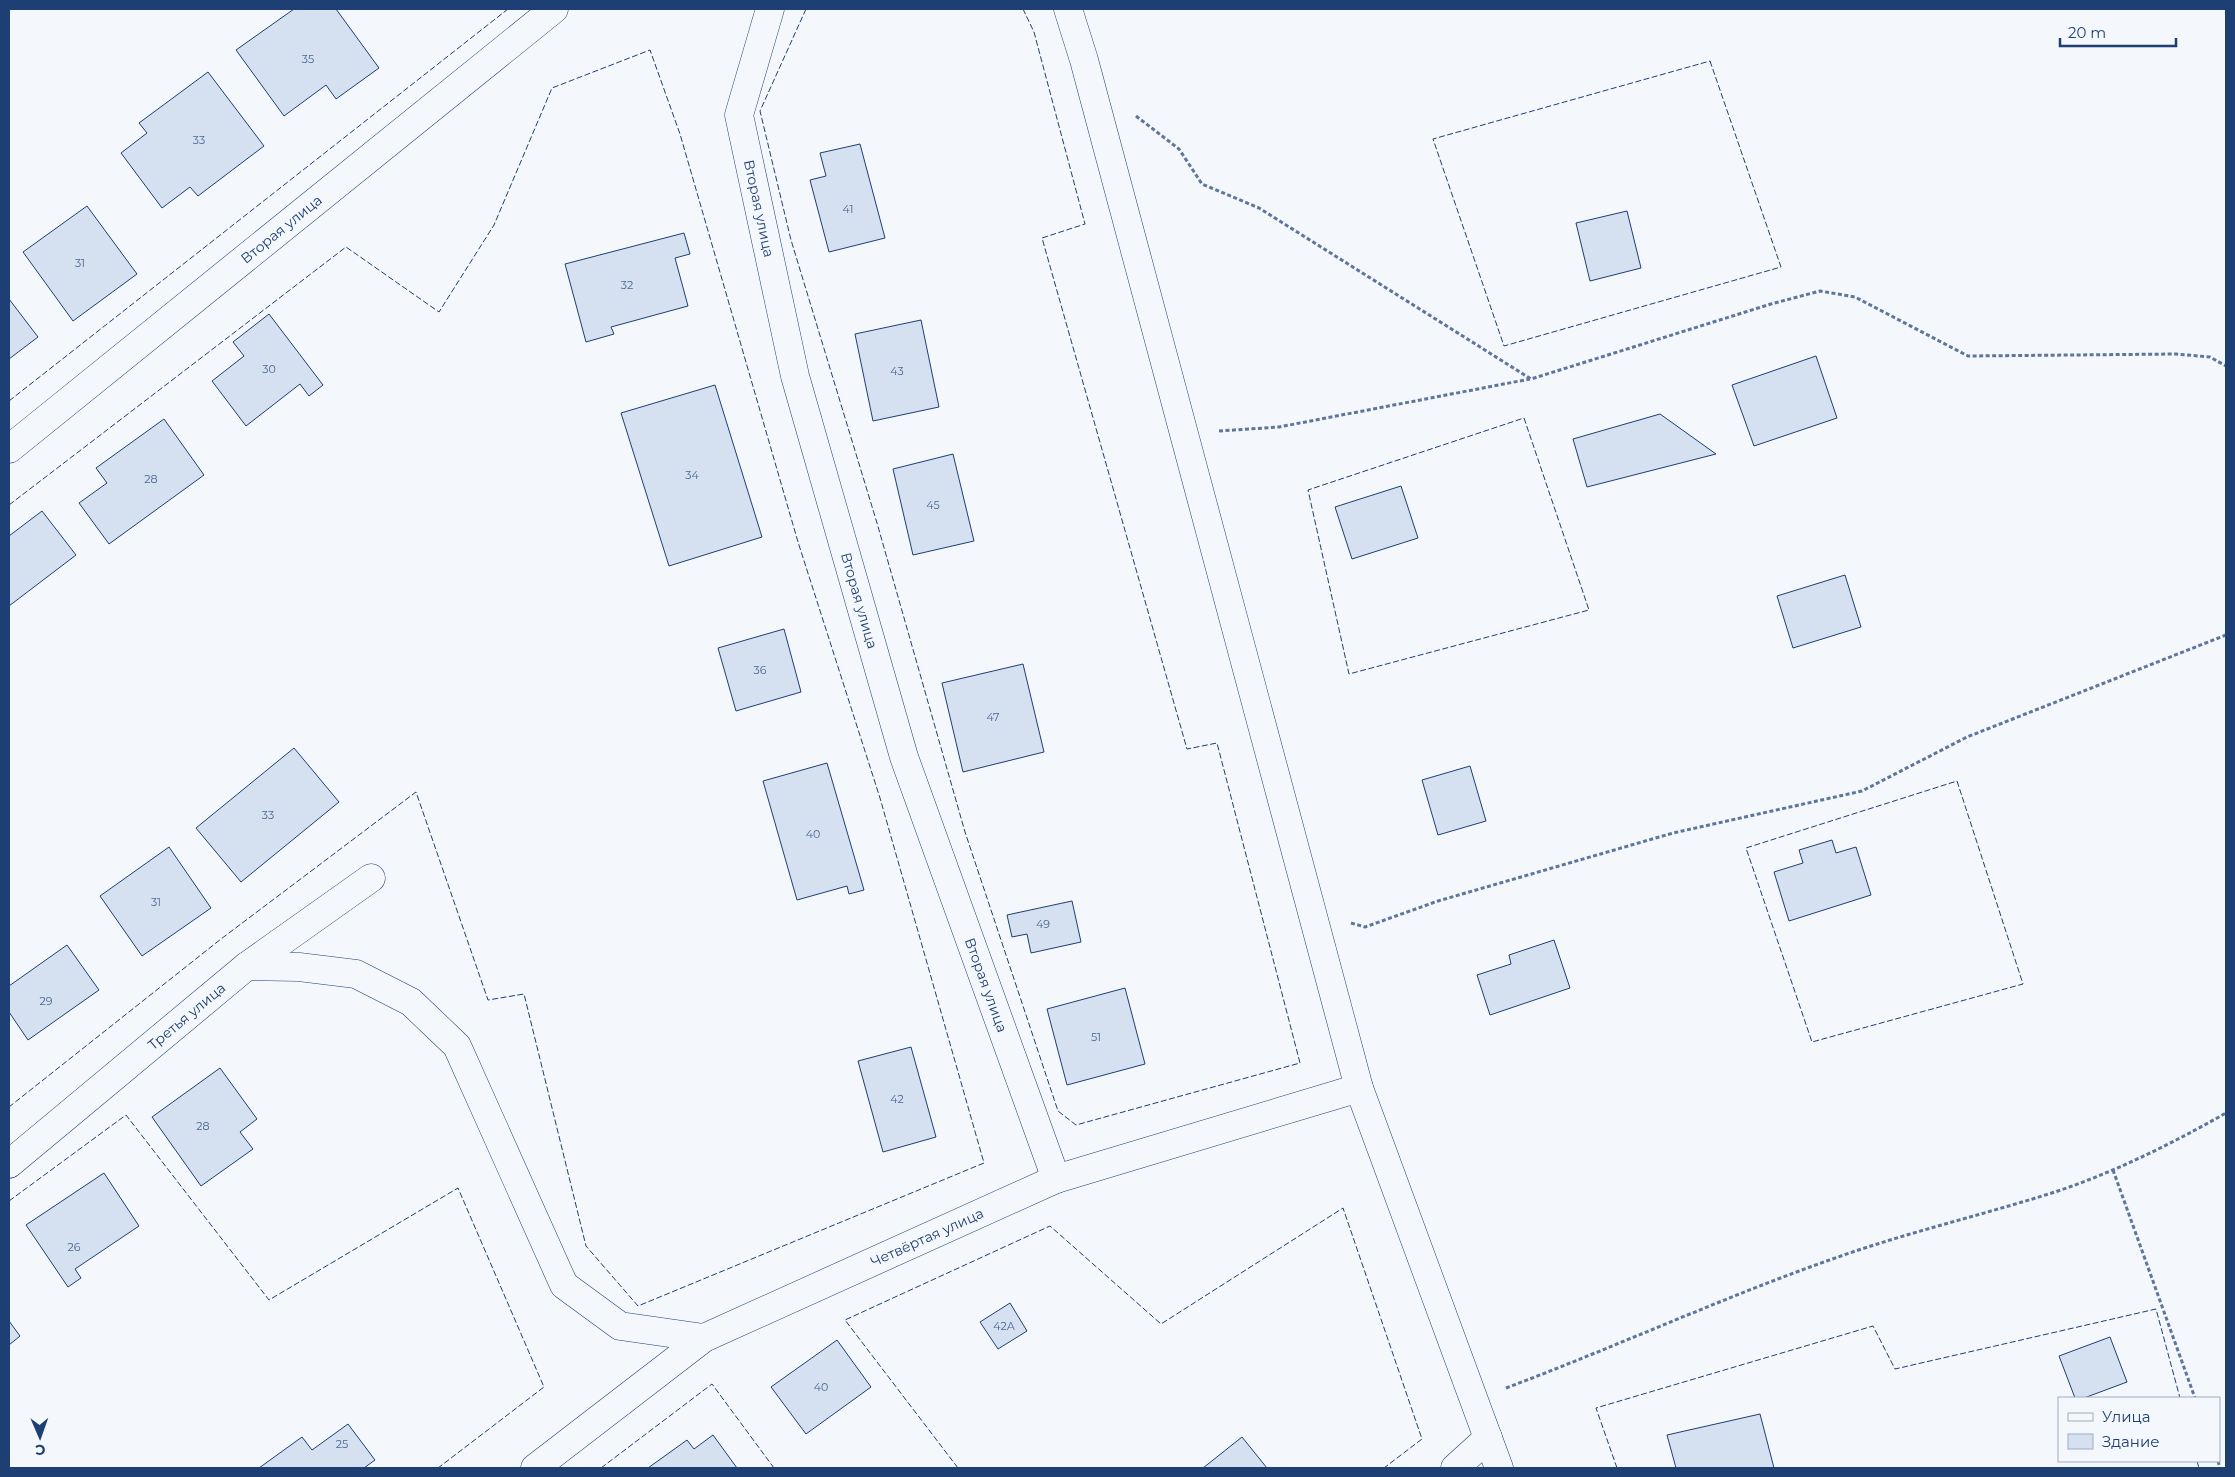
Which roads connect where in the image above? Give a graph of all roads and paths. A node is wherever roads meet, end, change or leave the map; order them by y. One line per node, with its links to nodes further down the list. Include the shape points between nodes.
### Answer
1 (554, 9): 8 (street, Вторая улица)
2 (770, 9): 17 (street, Вторая улица, via 739,115 795,376 904,757)
3 (1068, 9): 7 (street)
4 (1134, 114): 6 (path, via 1179,149 1202,184 1259,208)
5 (2226, 366): 6 (path, via 2210,357 2176,354 1968,356 1854,297 1820,292 1771,304)
6 (1531, 379): 7 (path, via 1278,427 1215,431)
7 (1180, 420): 11 (street)
8 (9, 448)
9 (2226, 635): 11 (path, via 1968,737 1862,791 1673,833 1438,901 1365,927)
10 (371, 878): 12 (street, Третья улица)
11 (1311, 910): 13 (street)
12 (247, 966): 15 (street, Третья улица); 18 (street, via 299,966 356,974 411,1002 457,1046 564,1285 620,1326)
13 (1359, 1088): 17 (street, Четвёртая улица); 20 (street)
14 (2226, 1113): 16 (path)
15 (9, 1164)
16 (2113, 1170): 19 (path); 20 (path, via 2061,1190 1837,1257)
17 (1056, 1179): 18 (street, Четвёртая улица)
18 (704, 1338): 22 (street, Четвёртая улица)
19 (2195, 1397)
20 (1474, 1400): 21 (street)
21 (1488, 1438): 23 (street); 24 (street)
22 (535, 1468)
23 (1455, 1468)
24 (1499, 1468)

